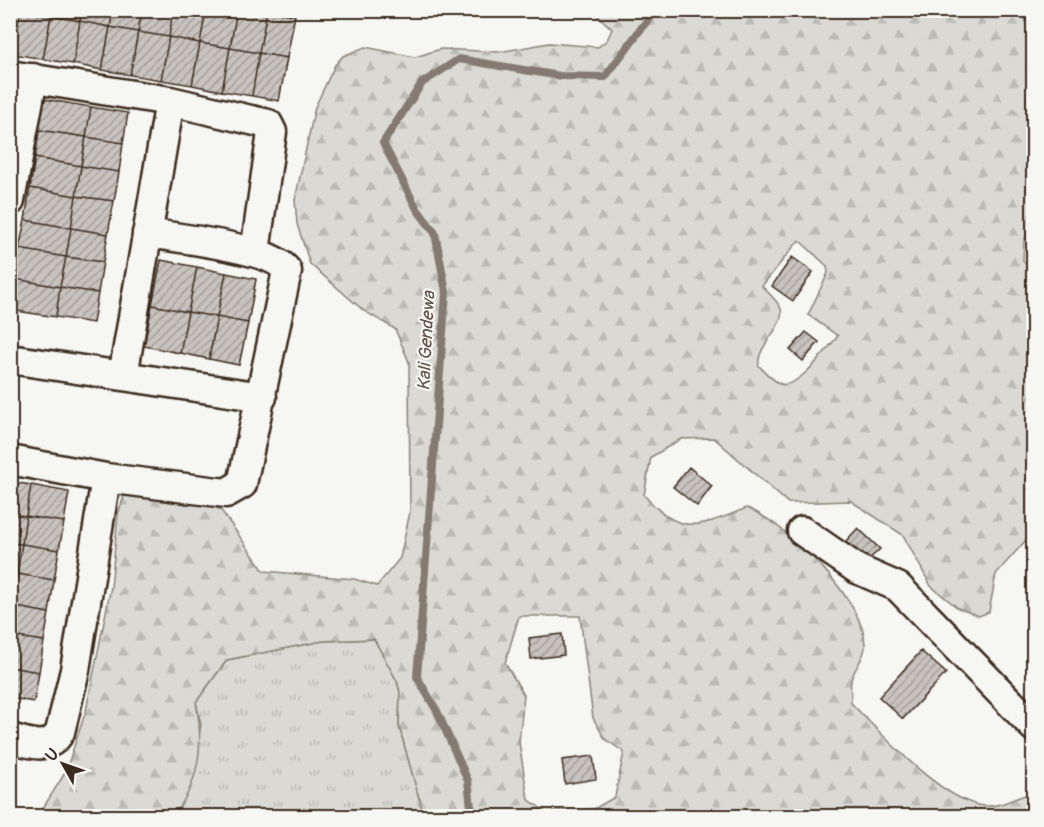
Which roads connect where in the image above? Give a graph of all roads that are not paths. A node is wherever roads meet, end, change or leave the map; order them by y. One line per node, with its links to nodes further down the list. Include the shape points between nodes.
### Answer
1 (22, 76): 2 (street); 3 (street)
2 (170, 101): 4 (street); 5 (street, via 263,121 271,128)
3 (10, 201)
4 (147, 233): 5 (street); 7 (street)
5 (255, 252): 8 (street, via 284,265 288,277)
6 (10, 359): 7 (street)
7 (123, 376): 8 (street)
8 (262, 397): 10 (street, via 246,476 236,490 226,493)
9 (10, 460): 10 (street)
10 (106, 478): 13 (street, via 75,670 60,732 48,744)
11 (802, 531): 12 (street, via 857,569 898,587)
12 (1034, 727)
13 (10, 738)

